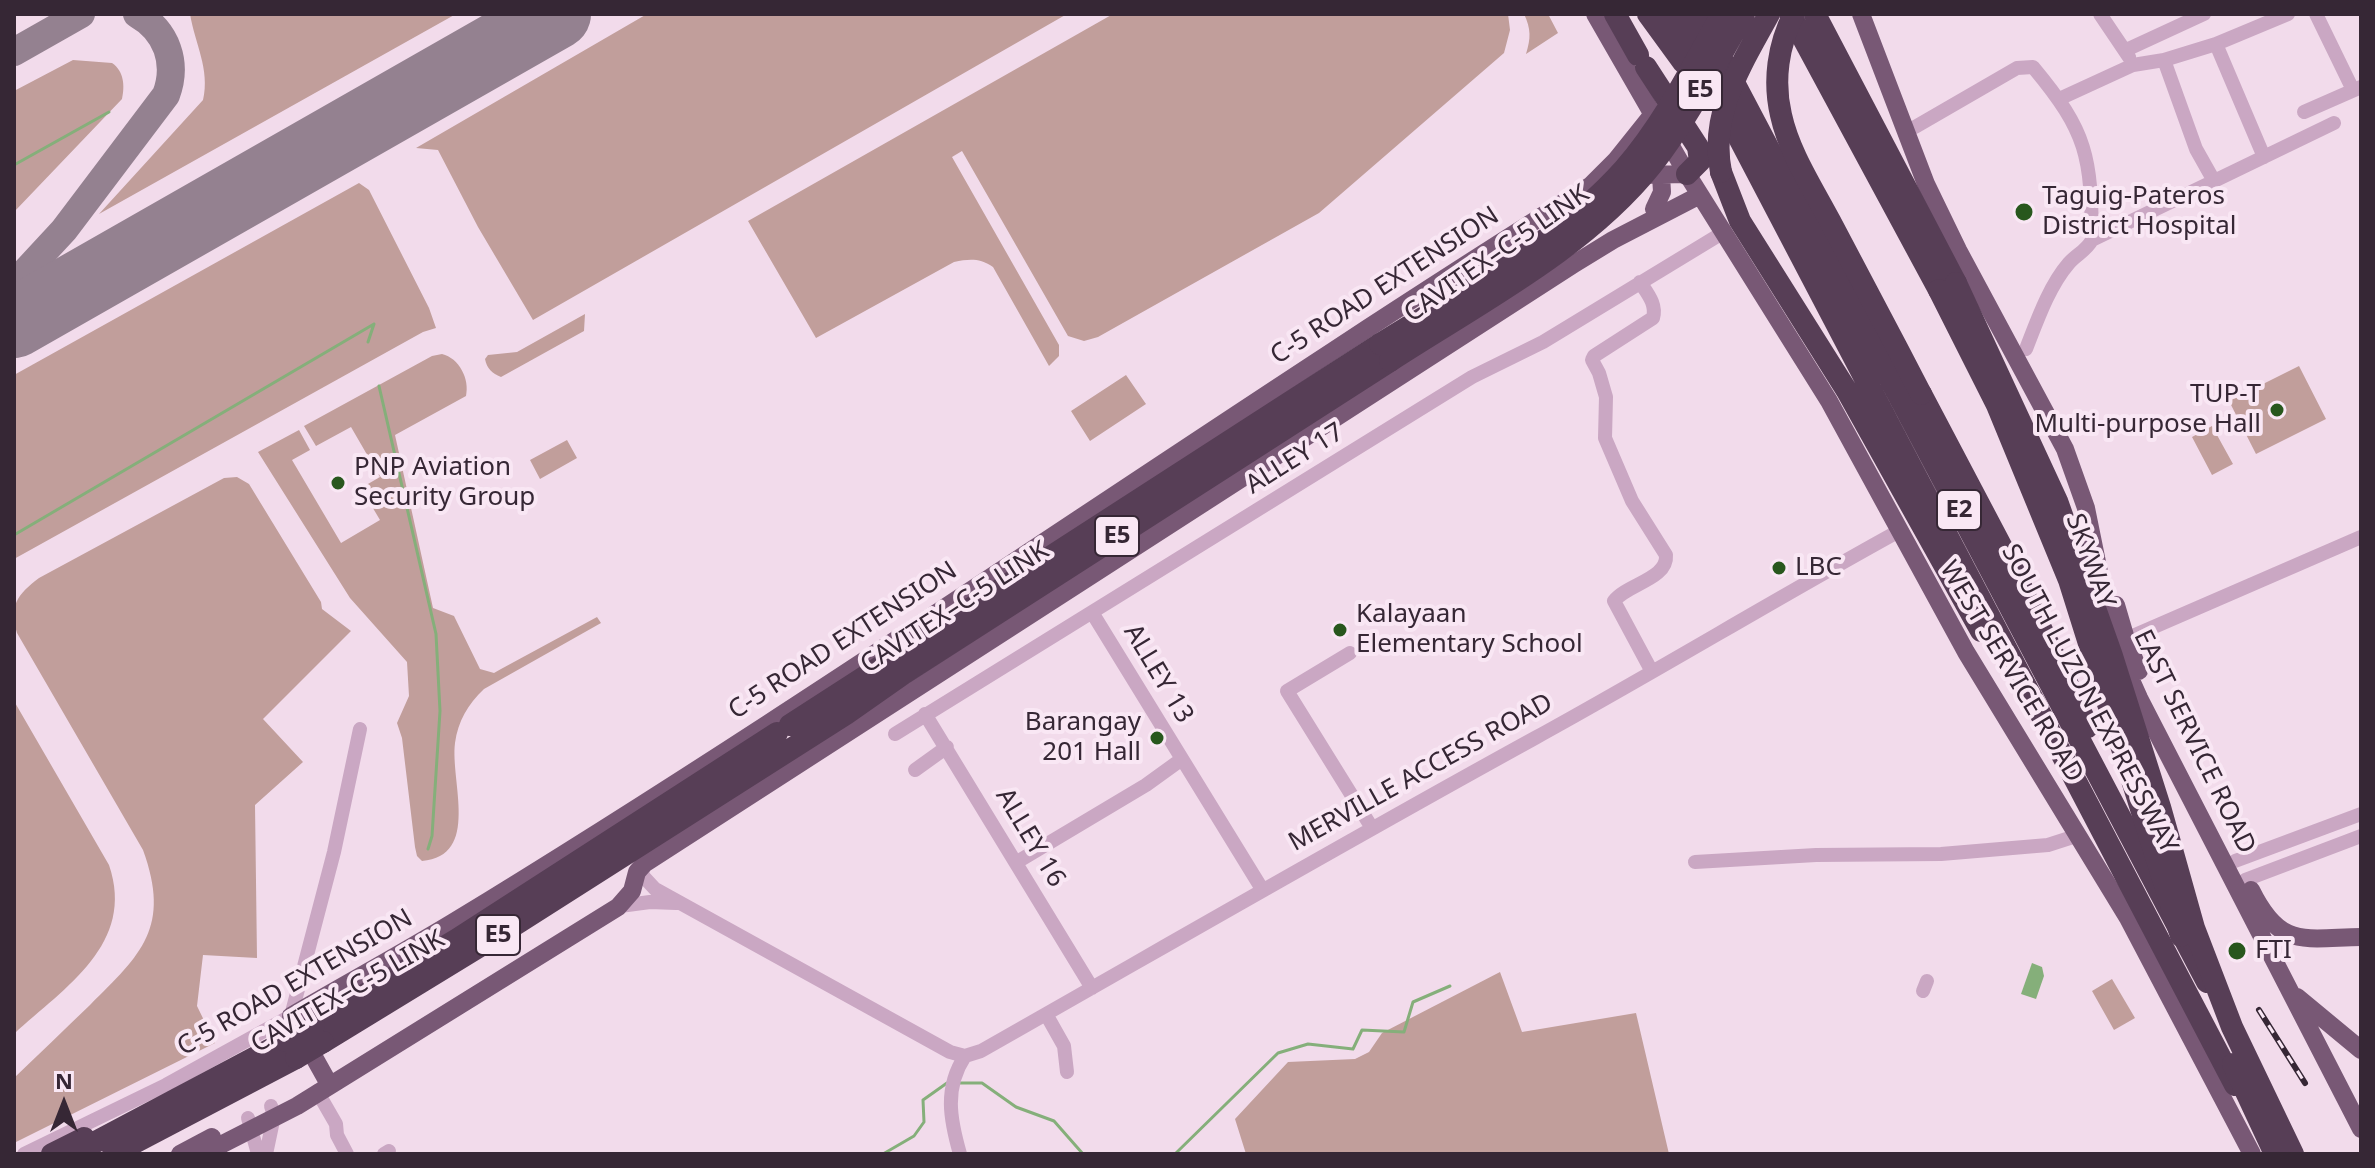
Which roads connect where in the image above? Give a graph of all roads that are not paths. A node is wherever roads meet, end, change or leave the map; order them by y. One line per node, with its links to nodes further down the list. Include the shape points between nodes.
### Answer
1 (1595, 14): 27 (main road, WEST SERVICE ROAD)
2 (1615, 14): 34 (highway, via 1700,152)
3 (1648, 14): 23 (highway, SOUTH LUZON EXPRESSWAY / E2)
4 (1674, 14): 23 (highway, SOUTH LUZON EXPRESSWAY / E2)
5 (1698, 14): 70 (highway, SOUTH LUZON EXPRESSWAY / E2)
6 (1722, 14): 43 (highway, CAVITEX–C-5 LINK / E5, bridge, via 1655,129 1596,198)
7 (1744, 14): 43 (highway, CAVITEX–C-5 LINK / E5, bridge, via 1679,126 1612,209 1555,254)
8 (1769, 14): 50 (highway, bridge, via 1727,96 1718,132 1722,178 1734,209 1847,391 1998,660)
9 (1792, 14): 41 (highway, SKYWAY / E2); 70 (highway, bridge, via 1777,71 1785,129 2050,643)
10 (1815, 14): 25 (highway, SKYWAY / E2)
11 (1829, 14): 25 (highway, SKYWAY / E2, via 1855,70)
12 (1861, 14): 32 (main road, EAST SERVICE ROAD)
13 (1873, 14): 29 (main road, EAST SERVICE ROAD)
14 (2100, 14): 19 (street)
15 (2204, 14): 19 (street)
16 (2288, 14): 18 (street)
17 (2316, 14): 22 (street)
18 (2216, 44): 20 (street); 30 (street)
19 (2126, 50): 21 (street)
20 (2164, 60): 21 (street); 33 (street, via 2196,149)
21 (2133, 65): 24 (street)
22 (2357, 89): 26 (street)
23 (1713, 92): 50 (highway, SOUTH LUZON EXPRESSWAY / E2)
24 (2059, 99): 29 (street, via 2033,67 2025,66); 39 (street, via 2088,160)
25 (1863, 106): 41 (highway, SKYWAY / E2)
26 (2304, 112)
27 (1652, 115): 34 (main road, WEST SERVICE ROAD); 35 (main road, C-5 ROAD EXTENSION)
28 (2334, 123): 30 (street)
29 (1915, 127): 32 (main road, EAST SERVICE ROAD)
30 (2264, 157): 33 (street)
31 (1661, 175): 34 (main road); 35 (main road, via 1616,177); 36 (main road, via 1662,192)
32 (1931, 181): 42 (main road, EAST SERVICE ROAD); 72 (main road, EAST SERVICE ROAD, via 1958,250 2065,449 2086,508 2115,643 2139,698)
33 (2214, 181): 39 (street)
34 (1693, 184): 36 (main road); 37 (main road, WEST SERVICE ROAD); 38 (main road)
35 (1590, 186): 74 (main road, C-5 ROAD EXTENSION, via 675,783 450,925)
36 (1654, 209): 38 (main road)
37 (1724, 232): 40 (street, ALLEY 17); 44 (main road, WEST SERVICE ROAD, via 1829,401)
38 (1613, 240): 64 (main road)
39 (2092, 240): 42 (street, via 2062,275)
40 (1640, 282): 46 (street, ALLEY 17, via 1543,342 1472,377); 49 (street, via 1652,301 1653,318 1592,360 1606,397 1605,438 1632,501 1666,555 1663,570 1614,601)
41 (1947, 287): 99 (highway, SKYWAY / E2, bridge, via 2049,529 2180,933); 100 (highway, SKYWAY / E2, bridge, via 2057,501 2112,656 2194,928 2232,1027)
42 (2026, 349): 47 (main road, EAST SERVICE ROAD, via 2086,473)
43 (1385, 352): 75 (highway, CAVITEX–C-5 LINK / E5, via 783,729); 75 (highway, CAVITEX–C-5 LINK / E5, via 833,722 444,969)
44 (1899, 531): 49 (street, MERVILLE ACCESS ROAD); 59 (main road, WEST SERVICE ROAD)
45 (2360, 541): 47 (street)
46 (1093, 614): 51 (street, ALLEY 17); 55 (street, ALLEY 13)
47 (2126, 639): 61 (main road, EAST SERVICE ROAD)
48 (1350, 653): 58 (street, via 1289,693)
49 (1651, 670): 58 (street, MERVILLE ACCESS ROAD)
50 (2031, 694): 99 (highway, SOUTH LUZON EXPRESSWAY / E2)
51 (925, 714): 53 (street, ALLEY 17); 54 (street, ALLEY 16)
52 (360, 729): 74 (street)
53 (895, 734)
54 (947, 747): 56 (street); 62 (street, ALLEY 16)
55 (1182, 759): 62 (street); 66 (street, ALLEY 13)
56 (915, 770)
57 (2361, 814): 61 (street)
58 (1372, 828): 66 (street, MERVILLE ACCESS ROAD)
59 (2079, 835): 63 (street, via 2048,845 1941,854); 98 (main road, WEST SERVICE ROAD)
60 (2361, 836): 65 (street)
61 (2235, 861): 65 (main road, EAST SERVICE ROAD)
62 (1017, 862): 71 (street, ALLEY 16)
63 (1695, 862)
64 (644, 864): 67 (street, via 647,883); 68 (main road)
65 (2245, 880): 69 (main road, EAST SERVICE ROAD, via 2282,932 2310,939)
66 (1262, 889): 71 (street, MERVILLE ACCESS ROAD)
67 (680, 903): 68 (street); 78 (street)
68 (620, 906): 80 (main road)
69 (2361, 937)
70 (2187, 947): 100 (highway, SOUTH LUZON EXPRESSWAY / E2)
71 (1092, 988): 73 (street, MERVILLE ACCESS ROAD)
72 (2289, 990): 77 (main road); 85 (main road, EAST SERVICE ROAD)
73 (1046, 1014): 78 (street, MERVILLE ACCESS ROAD); 79 (street, via 1064,1046)
74 (291, 1016): 80 (main road); 86 (street, C-5 ROAD EXTENSION)
75 (319, 1034): 76 (highway, CAVITEX–C-5 LINK / E5, bridge)
76 (291, 1049): 82 (highway, CAVITEX–C-5 LINK / E5); 89 (highway, CAVITEX–C-5 LINK / E5); 90 (highway, via 207,1118)
77 (2361, 1050)
78 (965, 1056): 81 (street)
79 (1067, 1072)
80 (323, 1088): 83 (main road, via 297,1106); 95 (street)
81 (952, 1093): 96 (street, via 952,1124); 97 (street)
82 (174, 1102): 87 (highway); 88 (highway, CAVITEX–C-5 LINK / E5)
83 (273, 1111): 84 (main road); 94 (street)
84 (250, 1123): 91 (main road); 92 (main road); 93 (street)
85 (2361, 1129)
86 (24, 1154)
87 (52, 1154)
88 (73, 1154)
89 (113, 1154)
90 (140, 1154)
91 (180, 1154)
92 (203, 1154)
93 (258, 1154)
94 (266, 1154)
95 (347, 1154)
96 (960, 1154)
97 (970, 1154)
98 (2252, 1154)
99 (2273, 1154)
100 (2295, 1154)

